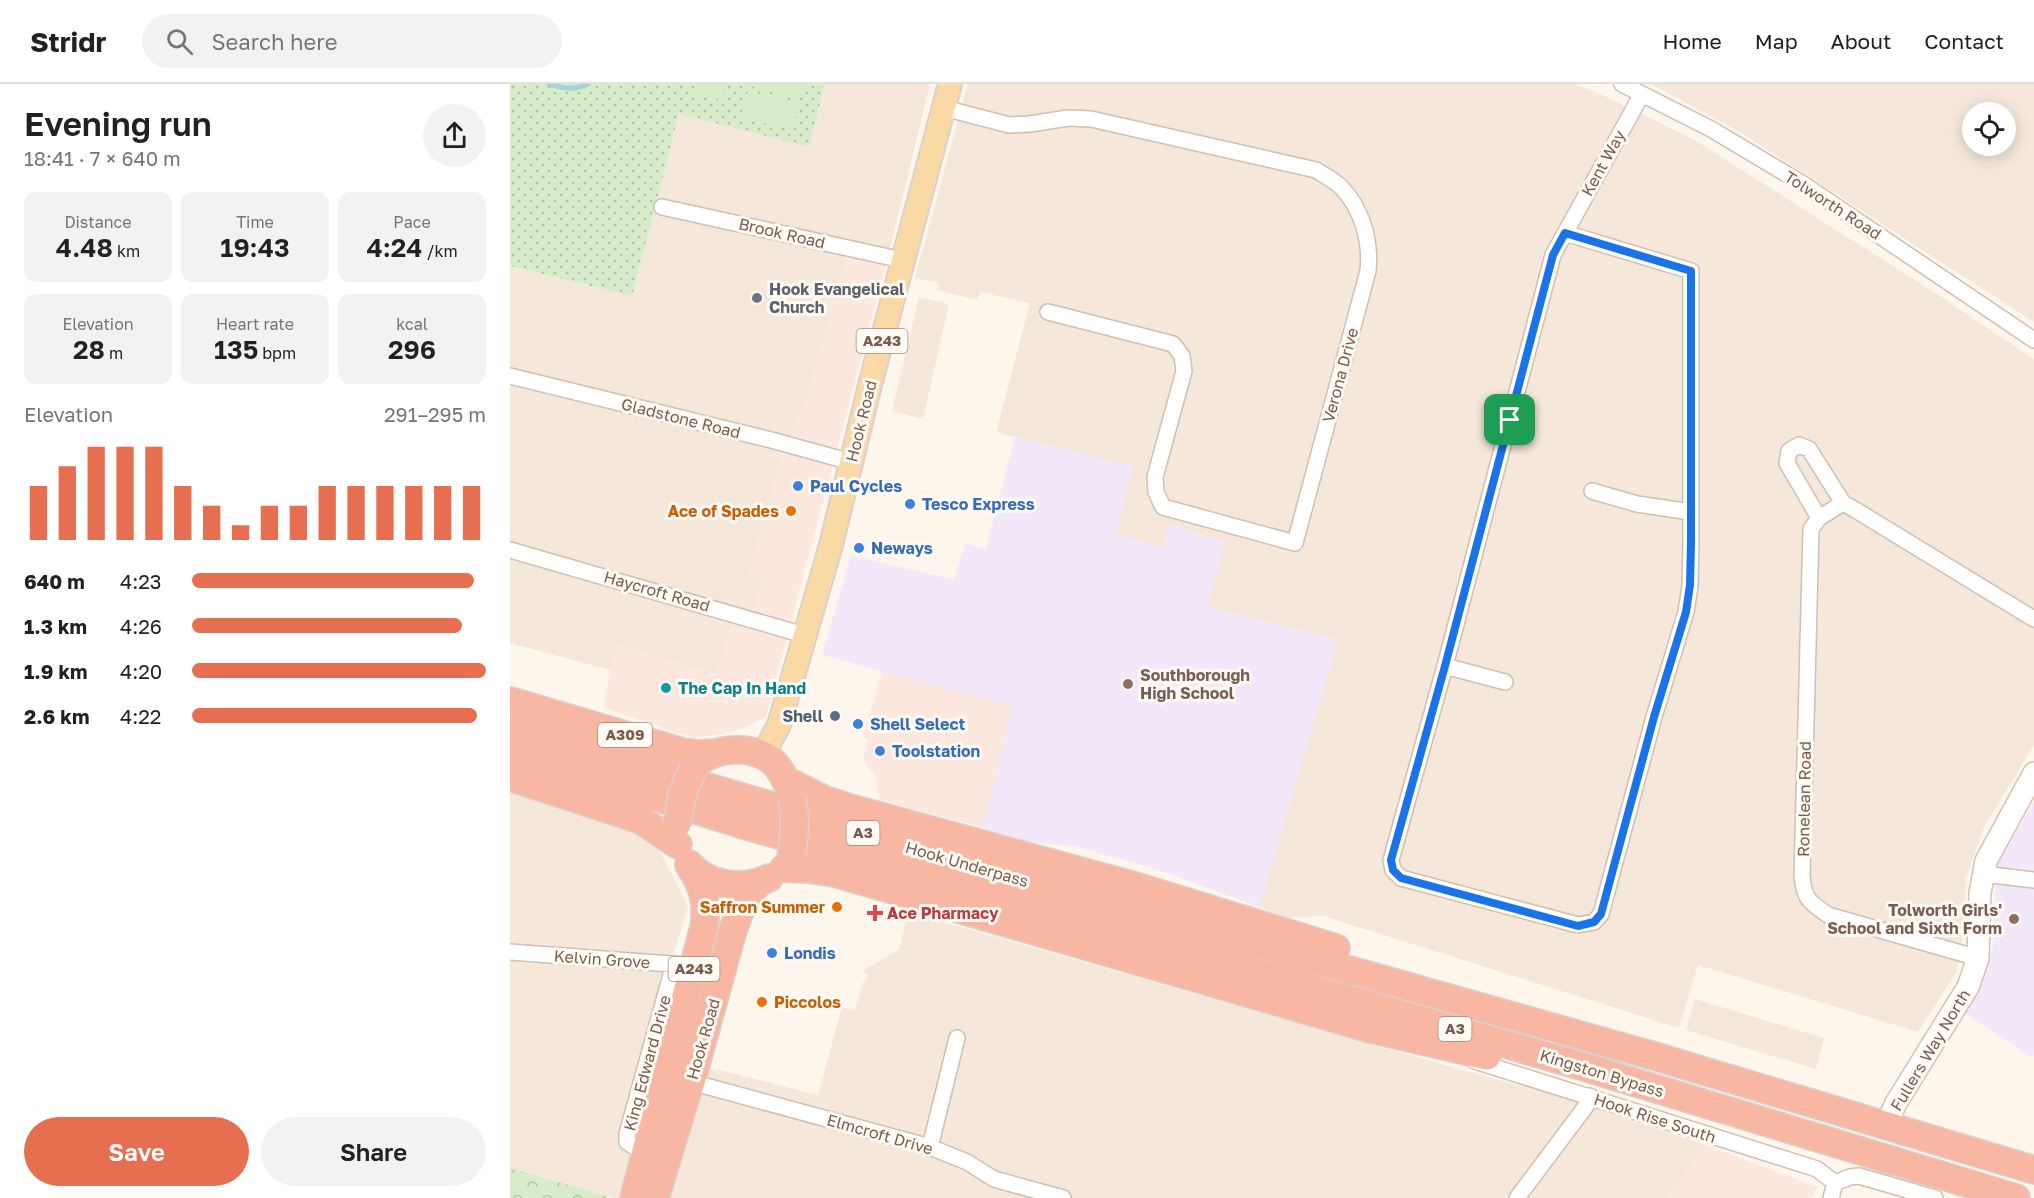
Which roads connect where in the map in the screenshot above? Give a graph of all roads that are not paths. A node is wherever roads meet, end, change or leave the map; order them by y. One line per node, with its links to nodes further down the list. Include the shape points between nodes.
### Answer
1 (950, 84): 4 (main road, Hook Road / A243)
2 (1622, 84): 3 (street, Tolworth Road)
3 (1642, 94): 6 (street, Kent Way); 9 (street, Tolworth Road, via 1711,129 1803,184)
4 (944, 108): 7 (main road, Hook Road / A243); 8 (street, Verona Drive, via 1009,125 1091,119 1316,170 1338,184 1353,201 1368,238 1368,271 1295,543 1163,507 1155,477 1184,371 1182,356 1173,344)
5 (662, 207): 7 (street, Brook Road)
6 (1565, 233): 14 (street, Kent Way, via 1691,271); 19 (street, Kent Way, via 1553,255)
7 (902, 260): 11 (main road, Hook Road / A243)
8 (1048, 312)
9 (2034, 340)
10 (510, 376): 11 (street, Gladstone Road)
11 (851, 462): 18 (main road, Hook Road / A243)
12 (1592, 491): 14 (street, via 1637,504)
13 (1843, 503): 15 (street); 15 (street, via 1809,449 1800,445 1789,451 1788,463); 17 (street)
14 (1691, 512): 19 (street, Kent Way, via 1686,612 1601,914 1594,922 1578,926 1401,878 1393,870 1391,860)
15 (1819, 518): 37 (street, Ronelean Road, via 1811,529 1803,892 1809,903 1828,915)
16 (510, 550): 18 (street, Haycroft Road)
17 (2034, 620)
18 (804, 635): 24 (main road, Hook Road / A243, via 779,725)
19 (1445, 666): 20 (street)
20 (1505, 682)
21 (510, 701): 25 (highway, A309, via 697,754)
22 (510, 729): 34 (highway, Hook Underpass / A3, via 1067,893)
23 (510, 751): 36 (highway, Hook Underpass / A3, via 737,823)
24 (763, 755): 25 (highway, via 730,750); 28 (highway, via 774,762)
25 (704, 760): 29 (highway, bridge, via 682,794)
26 (2034, 773): 31 (street, Fullers Way North, via 1986,861)
27 (510, 777): 29 (highway, via 641,820)
28 (790, 789): 30 (highway, bridge, via 795,837); 41 (highway, via 1135,886 1390,964)
29 (682, 845): 33 (highway, via 706,878 739,886); 38 (highway, A243, via 706,900 704,927)
30 (788, 862): 33 (highway); 39 (highway)
31 (1983, 874): 32 (street); 37 (street, Fullers Way North)
32 (2034, 880)
33 (757, 884): 42 (highway, Hook Road, via 740,911)
34 (1218, 933): 41 (highway, Kingston Bypass / A3)
35 (510, 952): 38 (street, Kelvin Grove)
36 (1187, 952): 44 (highway, Kingston Bypass / A3)
37 (1978, 958): 45 (street, Fullers Way North, via 1968,987)
38 (684, 965): 42 (highway, A243); 47 (street, King Edward Drive, via 627,1134 627,1142)
39 (1371, 1029): 43 (street, Hook Rise South); 44 (highway)
40 (957, 1038): 46 (street)
41 (1640, 1052): 45 (highway, Kingston Bypass / A3)
42 (679, 1079): 46 (street, Elmcroft Drive); 47 (highway, Hook Road / A243); 51 (highway, Hook Road, via 686,1096)
43 (1590, 1096): 49 (street, Hook Rise South, via 1817,1169); 53 (street, via 1586,1107)
44 (1722, 1110): 55 (highway, Kingston Bypass / A3)
45 (1886, 1125): 48 (highway, Kingston Bypass / A3)
46 (930, 1147): 52 (street, Elmcroft Drive, via 967,1162 994,1179)
47 (645, 1154): 50 (highway, Hook Road / A243)
48 (2034, 1170)
49 (1833, 1190): 54 (street, Hook Rise South, via 1850,1177 1859,1176)
50 (634, 1198)
51 (655, 1198)
52 (1062, 1198)
53 (1517, 1198)
54 (1935, 1198)
55 (2016, 1198)

